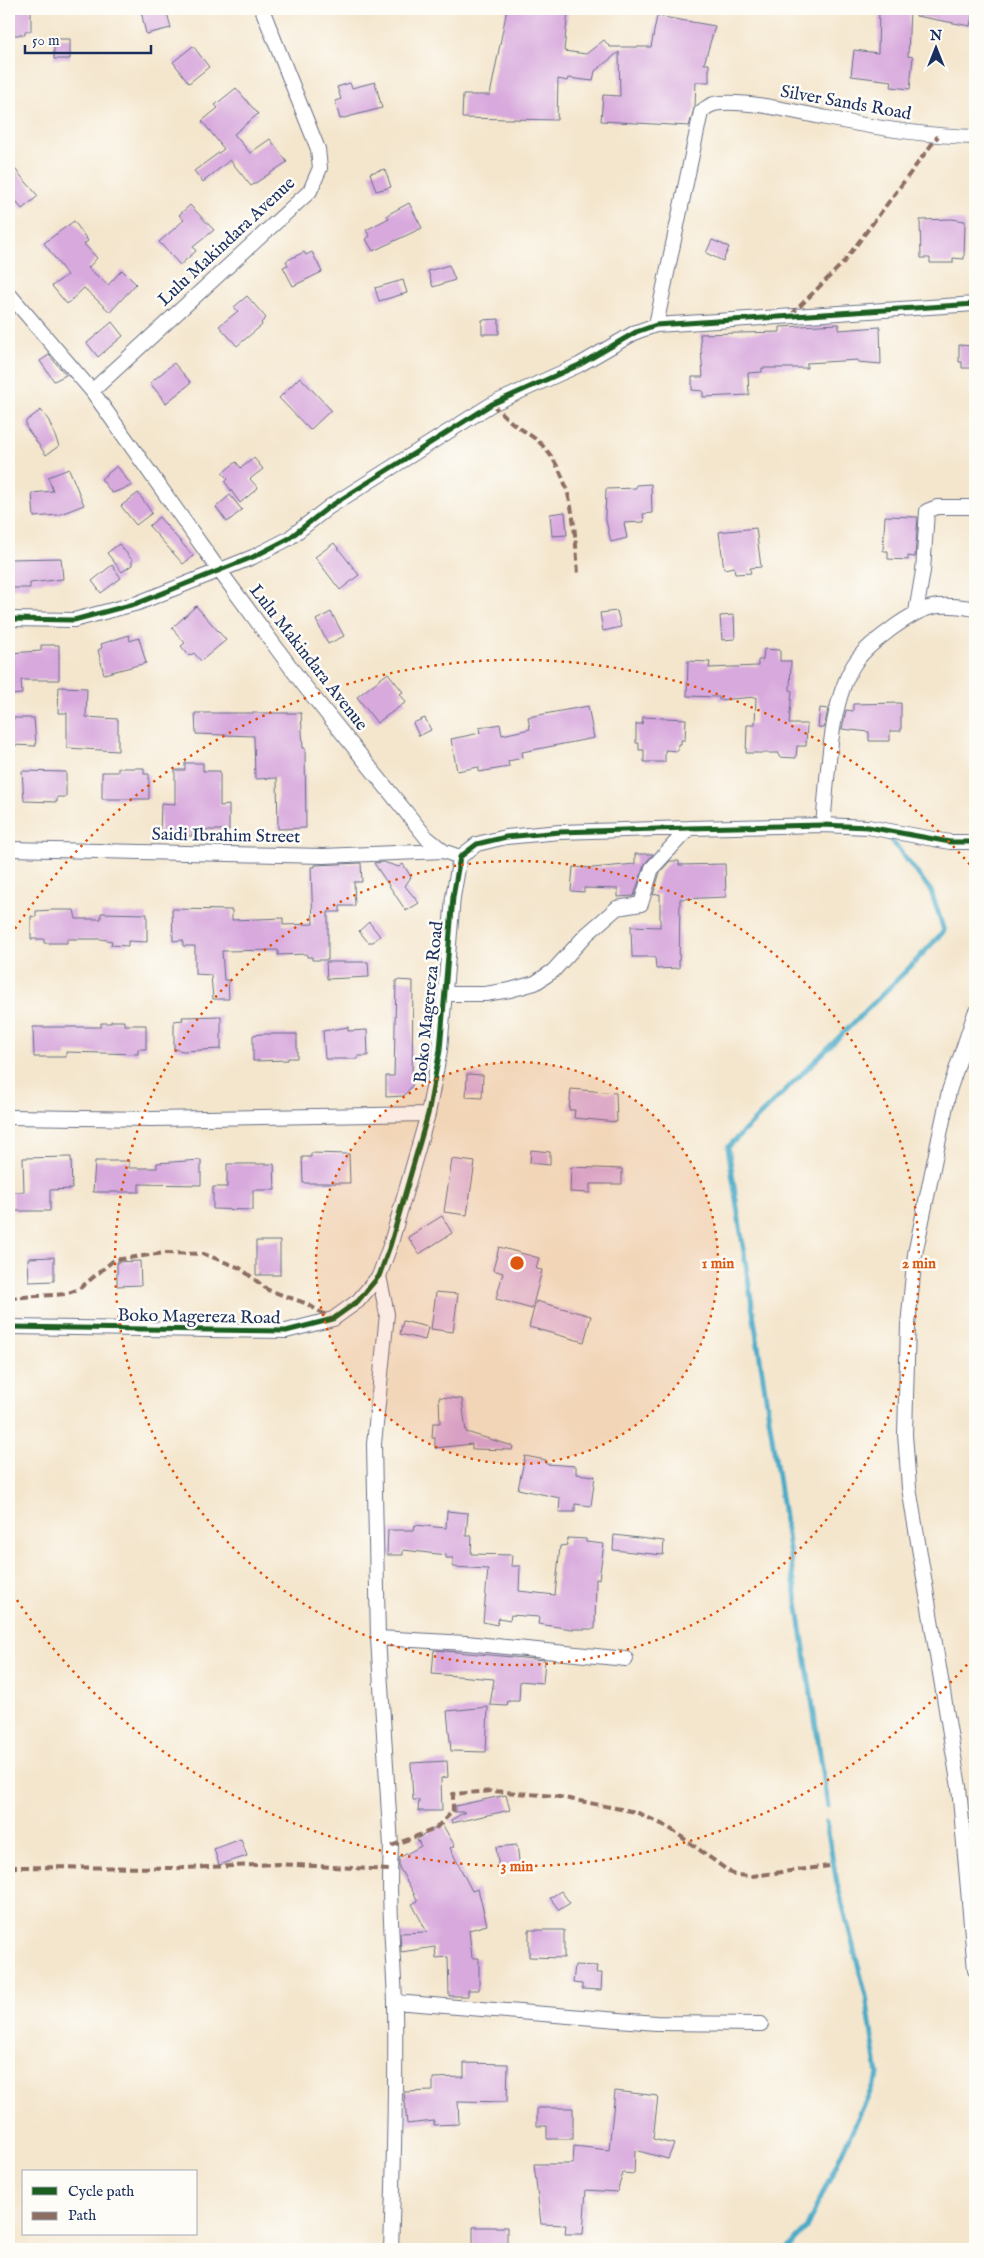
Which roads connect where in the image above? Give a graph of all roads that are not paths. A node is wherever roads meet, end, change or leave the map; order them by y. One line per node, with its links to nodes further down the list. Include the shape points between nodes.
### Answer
1 (262, 9): 6 (street, Lulu Makindara Avenue, via 318,149 320,168 310,192)
2 (975, 137): 5 (street, Silver Sands Road, via 898,131 781,109 730,103 710,105 701,112)
3 (9, 294): 6 (street, Lulu Makindara Avenue)
4 (975, 304): 5 (street)
5 (656, 325): 8 (street, via 636,332 579,365 492,404 329,507 288,539)
6 (92, 391): 8 (street, Lulu Makindara Avenue)
7 (975, 507): 10 (street, via 936,507 927,511 923,571)
8 (219, 570): 11 (street, via 138,602 74,620); 16 (street, Lulu Makindara Avenue, via 303,684 426,837)
9 (975, 609): 10 (street, via 955,605 933,606)
10 (916, 612): 12 (street, via 874,642 857,659 847,676 834,726)
11 (9, 619)
12 (823, 826): 13 (street); 14 (street, via 868,827 950,842)
13 (689, 828): 17 (street, via 506,837 477,844); 18 (street, via 652,868 641,904 618,908 587,934 553,970 535,982 510,990 486,994)
14 (975, 842)
15 (9, 849): 16 (street, Saidi Ibrahim Street, via 323,856)
16 (443, 851): 17 (street, Lulu Makindara Avenue)
17 (460, 857): 18 (street, Boko Magereza Road)
18 (444, 994): 20 (street, Boko Magereza Road, via 440,1050)
19 (975, 1013): 26 (street, via 949,1091 915,1254 908,1325 905,1434 909,1488 959,1788)
20 (428, 1114): 21 (street, via 152,1119); 22 (street, Boko Magereza Road)
21 (9, 1117)
22 (379, 1276): 23 (street, Boko Magereza Road, via 358,1301 333,1318 286,1331); 24 (street, via 386,1314 374,1444)
23 (9, 1326)
24 (378, 1638): 25 (street); 27 (street, via 391,1846)
25 (626, 1659)
26 (975, 1970)
27 (395, 2002): 28 (street, via 656,2023); 29 (street)
28 (761, 2024)
29 (391, 2249)

